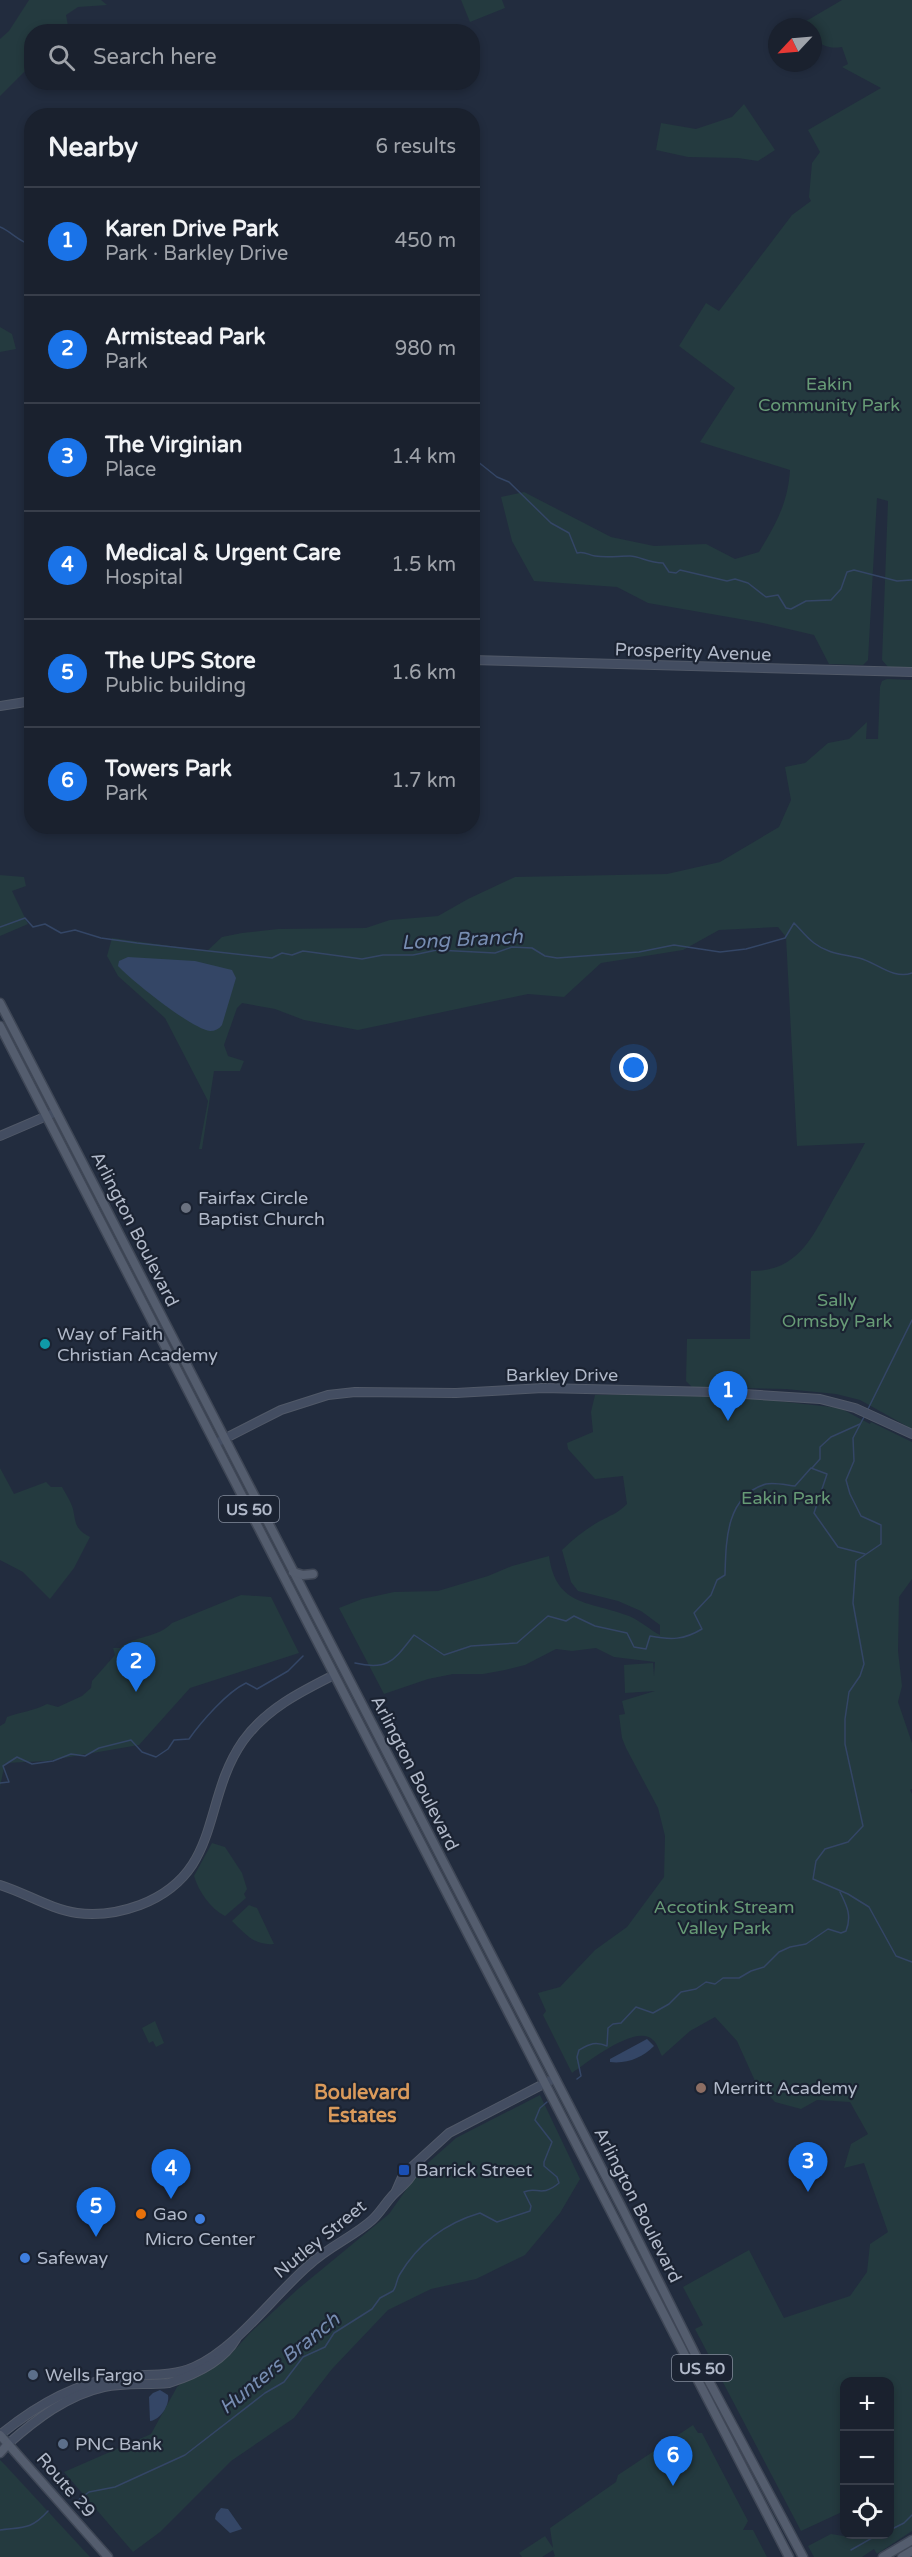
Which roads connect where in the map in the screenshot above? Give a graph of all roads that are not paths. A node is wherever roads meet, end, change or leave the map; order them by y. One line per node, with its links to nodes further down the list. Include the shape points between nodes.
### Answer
1 (480, 660): 2 (main road, Prosperity Avenue)
2 (912, 672)
3 (24, 702): 4 (main road)
4 (0, 706)
5 (0, 1003): 7 (main road, Arlington Boulevard / US 50)
6 (0, 1026): 8 (main road, Arlington Boulevard / US 50)
7 (56, 1112): 8 (main road); 11 (main road, Arlington Boulevard / US 50)
8 (47, 1117): 9 (main road); 12 (main road, Arlington Boulevard / US 50)
9 (0, 1136)
10 (912, 1434): 11 (main road, Barkley Drive, via 855,1408 812,1398 543,1388 328,1395 301,1402)
11 (225, 1439): 12 (main road, Barkley Drive); 13 (main road, Arlington Boulevard / US 50)
12 (215, 1444): 15 (main road, Arlington Boulevard / US 50)
13 (294, 1572): 14 (main road); 17 (main road, Arlington Boulevard / US 50)
14 (313, 1574)
15 (334, 1675): 16 (main road, via 273,1709 251,1731 223,1779 200,1855 178,1883 159,1896 123,1910 77,1913); 18 (main road, Arlington Boulevard / US 50)
16 (0, 1885)
17 (555, 2078): 18 (main road, Nutley Street); 27 (main road, Arlington Boulevard / US 50)
18 (544, 2083): 19 (main road, Nutley Street, via 438,2142 404,2175 395,2193 373,2219 309,2265); 26 (main road, Arlington Boulevard / US 50)
19 (239, 2335): 20 (main road, Nutley Street, via 208,2360 186,2370 105,2380 62,2395); 21 (main road, Nutley Street, via 226,2353 198,2371 169,2383 114,2386 87,2392 44,2415)
20 (0, 2435): 21 (main road, Route 29)
21 (8, 2444): 22 (main road, Nutley Street); 25 (main road, Route 29)
22 (0, 2453)
23 (912, 2540): 28 (main road)
24 (912, 2551): 29 (main road)
25 (108, 2557)
26 (789, 2557)
27 (803, 2557)
28 (883, 2557)
29 (902, 2557)

